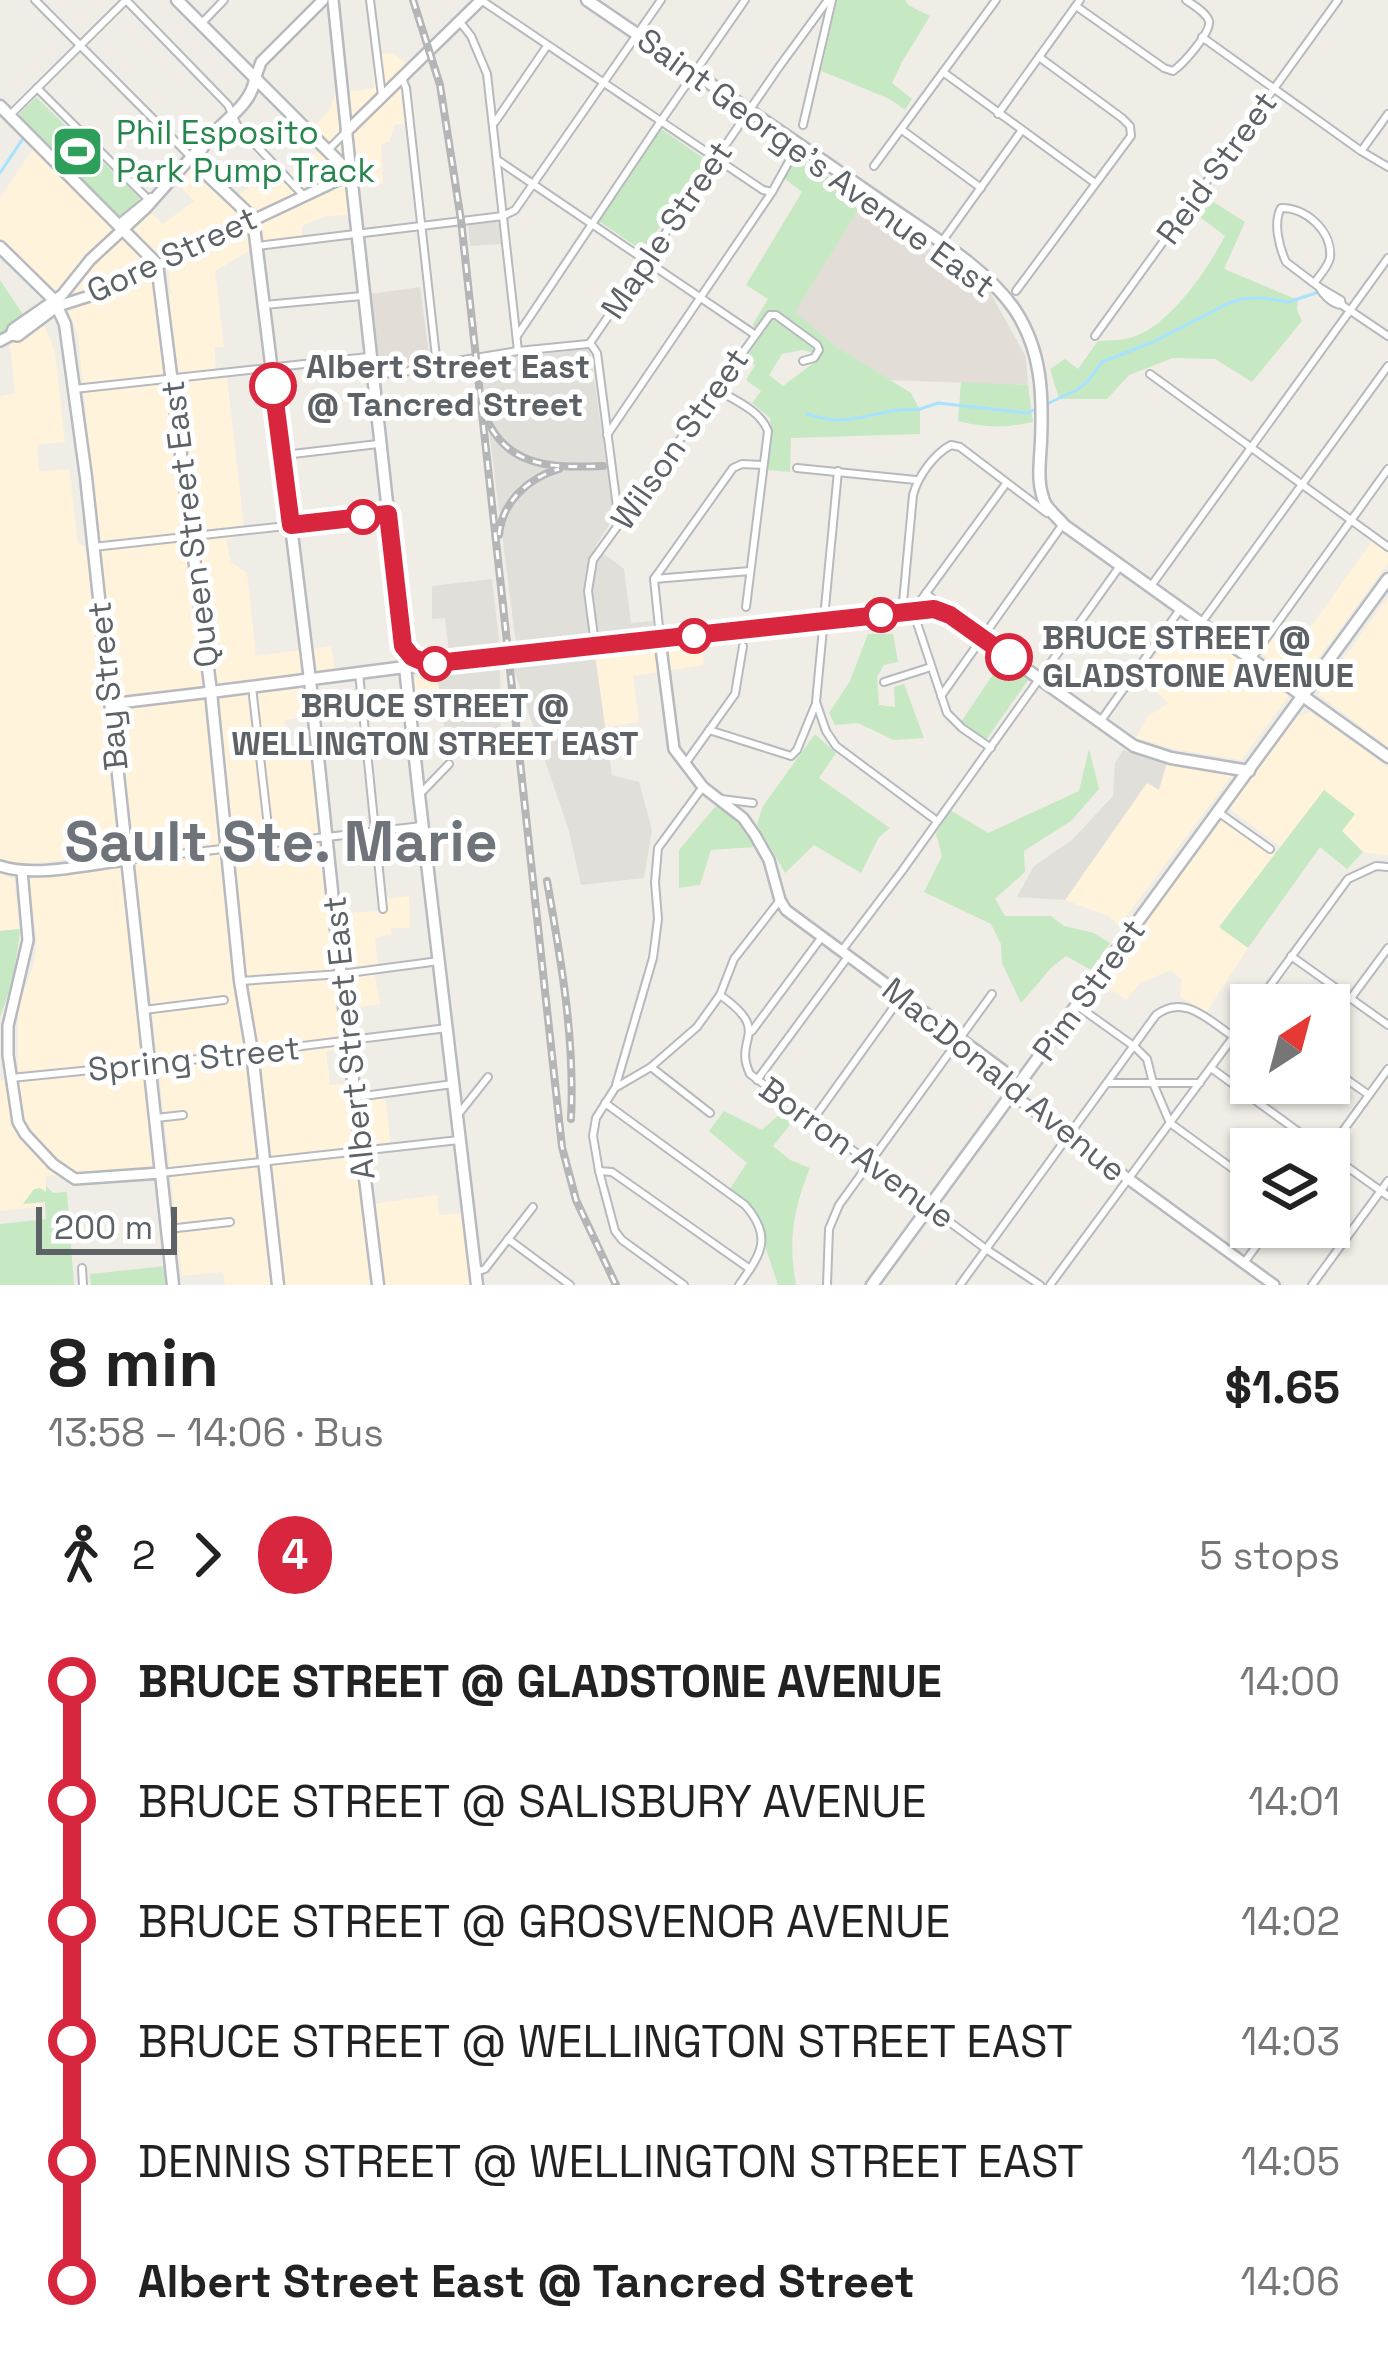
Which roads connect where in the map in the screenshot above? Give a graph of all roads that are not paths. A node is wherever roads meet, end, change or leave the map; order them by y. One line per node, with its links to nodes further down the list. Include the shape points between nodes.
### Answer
1 (35, 0): 20 (street)
2 (126, 0): 20 (street); 37 (street)
3 (178, 0): 17 (main road)
4 (224, 0): 17 (street)
5 (370, 0): 32 (street)
6 (481, 0): 16 (street); 21 (street)
7 (587, 0): 18 (main road, Saint George's Avenue East)
8 (661, 0): 18 (street)
9 (745, 0): 25 (street)
10 (830, 0): 33 (street, Maple Street); 40 (street)
11 (996, 0): 26 (street)
12 (1186, 0): 19 (street, via 1208,21)
13 (1338, 0): 31 (street, Reid Street)
14 (328, 2): 23 (street); 43 (street)
15 (1078, 3): 19 (street, via 1173,71); 22 (street)
16 (459, 21): 27 (street); 39 (street, via 483,60)
17 (201, 24): 24 (main road)
18 (636, 34): 25 (main road, Saint George's Avenue East); 28 (street)
19 (1202, 37): 31 (street)
20 (80, 46): 30 (street); 49 (street)
21 (547, 46): 28 (street); 39 (street)
22 (1039, 57): 35 (street); 53 (street, via 1130,126 1131,136)
23 (261, 62): 24 (street); 29 (street)
24 (238, 63): 29 (main road)
25 (694, 72): 33 (main road, Saint George's Avenue East); 38 (street)
26 (943, 73): 35 (street); 41 (street)
27 (401, 77): 32 (street); 62 (street)
28 (603, 82): 38 (street); 54 (street)
29 (254, 86): 37 (main road); 45 (main road)
30 (37, 88): 34 (street); 58 (street)
31 (1275, 89): 44 (street); 81 (street, Reid Street)
32 (382, 96): 43 (street)
33 (750, 109): 47 (street, Maple Street); 65 (main road, Saint George's Avenue East)
34 (4, 111): 63 (main road)
35 (998, 114): 42 (street)
36 (1388, 114): 44 (street)
37 (232, 115): 49 (main road); 57 (street)
38 (661, 121): 47 (street); 61 (street)
39 (494, 125): 48 (street)
40 (803, 125)
41 (902, 130): 50 (street); 55 (street)
42 (1022, 130): 53 (street); 55 (street)
43 (346, 132): 45 (street); 52 (street)
44 (1361, 151): 51 (street)
45 (327, 152): 52 (main road)
46 (792, 156): 56 (street)
47 (715, 159): 56 (street); 69 (street, Maple Street)
48 (498, 160): 54 (street); 59 (street)
49 (195, 162): 58 (street); 60 (main road)
50 (874, 166)
51 (1388, 166)
52 (351, 174): 57 (street, Gore Street); 64 (main road)
53 (1095, 183): 72 (street)
54 (533, 184): 59 (street); 61 (street)
55 (981, 188): 65 (street)
56 (772, 192): 74 (street)
57 (303, 195): 60 (street, Gore Street)
58 (151, 197): 63 (street)
59 (503, 216): 62 (street); 83 (street)
60 (253, 218): 66 (main road, Albert Street East); 70 (street, Gore Street)
61 (592, 223): 69 (street); 83 (street)
62 (421, 225): 64 (street); 90 (street)
63 (119, 227): 70 (main road); 75 (street)
64 (357, 235): 66 (street); 73 (main road)
65 (941, 243): 106 (main road, Saint George's Avenue East, via 996,287 1028,334 1042,384)
66 (257, 246): 76 (main road, Albert Street East)
67 (0, 247): 75 (main road)
68 (1388, 259): 77 (street)
69 (647, 260): 74 (street); 85 (street, Maple Street)
70 (157, 264): 75 (street, Gore Street, via 99,293); 94 (main road, Queen Street East)
71 (1317, 285): 71 (street, via 1330,258 1328,236 1294,208 1281,208 1282,257); 77 (street)
72 (1016, 291)
73 (364, 296): 76 (street); 87 (main road)
74 (702, 297): 80 (street); 97 (street)
75 (56, 303): 78 (street); 79 (main road, Bay Street); 84 (street)
76 (264, 305): 91 (main road, Albert Street East)
77 (1347, 308): 82 (street); 99 (street)
78 (44, 316): 79 (main road); 84 (street)
79 (64, 325): 95 (main road, Bay Street)
80 (754, 334): 88 (street, Wilson Street, via 776,315 818,345); 96 (street, Wilson Street)
81 (1096, 336)
82 (1388, 336)
83 (517, 337): 86 (street)
84 (5, 338)
85 (590, 344): 86 (street); 97 (street)
86 (518, 351): 90 (street)
87 (370, 357): 91 (street); 93 (main road)
88 (803, 361)
89 (1388, 365): 107 (street)
90 (437, 366): 93 (street)
91 (271, 367): 94 (street); 100 (main road, Albert Street East)
92 (1150, 374): 99 (street)
93 (373, 375): 98 (main road)
94 (173, 380): 95 (street); 114 (main road, Queen Street East)
95 (74, 389): 115 (main road, Bay Street)
96 (716, 389): 101 (street, via 765,422); 110 (street, Wilson Street)
97 (607, 435): 110 (street)
98 (380, 444): 100 (street); 109 (main road)
99 (1251, 448): 107 (street); 121 (street)
100 (280, 455): 112 (main road, Albert Street East)
101 (763, 465): 118 (street); 119 (street, via 734,468)
102 (797, 468): 104 (street)
103 (1388, 469): 111 (street)
104 (838, 472): 105 (street); 127 (street)
105 (916, 481): 108 (street, via 951,445); 125 (street)
106 (1039, 482): 108 (street); 113 (main road)
107 (1303, 485): 111 (street); 128 (street)
108 (1009, 486): 113 (street); 122 (street)
109 (388, 514): 112 (street); 131 (main road)
110 (623, 519): 133 (street, Wilson Street, via 590,570)
111 (1352, 520): 116 (street); 134 (street)
112 (291, 525): 114 (street); 140 (main road, Albert Street East)
113 (1064, 525): 117 (main road); 129 (street)
114 (191, 536): 115 (street); 143 (main road, Queen Street East)
115 (93, 547): 147 (main road, Bay Street)
116 (1388, 547)
117 (1121, 564): 121 (main road); 139 (street)
118 (750, 571): 119 (street); 123 (street)
119 (654, 579): 130 (street)
120 (1388, 579): 144 (main road, Pim Street)
121 (1151, 586): 124 (main road)
122 (926, 592): 125 (street); 126 (street)
123 (746, 607)
124 (1181, 607): 128 (main road); 150 (street)
125 (908, 612): 126 (main road); 127 (main road); 137 (street)
126 (950, 615): 129 (main road)
127 (824, 621): 130 (main road); 146 (street)
128 (1202, 622): 134 (main road)
129 (983, 638): 139 (main road); 145 (street)
130 (660, 640): 133 (main road); 155 (street, via 671,736)
131 (403, 646): 135 (main road); 136 (main road)
132 (743, 646): 151 (street, via 738,686)
133 (595, 648): 135 (main road)
134 (1252, 658): 144 (main road)
135 (428, 664): 136 (main road)
136 (405, 667): 138 (main road); 158 (main road)
137 (932, 667): 141 (street); 145 (street)
138 (359, 674): 140 (main road); 164 (street)
139 (1039, 679): 150 (main road); 152 (street)
140 (310, 680): 142 (main road); 165 (main road, Albert Street East)
141 (884, 682)
142 (252, 687): 143 (main road); 166 (street)
143 (211, 692): 147 (street); 168 (main road, Queen Street East)
144 (1304, 694): 148 (main road); 149 (main road, Pim Street)
145 (940, 696): 152 (street, via 947,713)
146 (816, 702): 151 (street, via 791,756); 162 (street, via 836,746)
147 (110, 704): 169 (main road, Bay Street)
148 (1326, 711): 149 (main road); 153 (main road)
149 (1289, 717): 156 (main road, Pim Street)
150 (1100, 722): 156 (main road, via 1150,752)
151 (709, 730): 155 (street)
152 (991, 748): 162 (street)
153 (1388, 757)
154 (449, 764): 158 (street)
155 (685, 764): 157 (street, MacDonald Avenue)
156 (1249, 772): 161 (main road, Pim Street)
157 (703, 787): 159 (street, MacDonald Avenue); 211 (street, via 658,848 653,958)
158 (419, 796): 163 (main road)
159 (717, 799): 160 (street); 173 (street, MacDonald Avenue, via 755,835)
160 (753, 803)
161 (1218, 812): 167 (street); 188 (main road, Pim Street)
162 (938, 821): 177 (street)
163 (423, 826): 164 (street); 179 (main road)
164 (376, 831): 165 (street); 174 (street)
165 (327, 838): 166 (street); 180 (main road, Albert Street East)
166 (270, 844): 168 (street)
167 (1270, 849)
168 (227, 850): 169 (street); 181 (main road, Queen Street East)
169 (127, 860): 172 (street); 189 (main road, Bay Street)
170 (0, 866): 172 (street)
171 (1388, 867): 178 (street, via 1348,879)
172 (22, 871): 204 (street, via 27,945 8,1026)
173 (780, 900): 175 (street, MacDonald Avenue); 184 (street, via 734,959)
174 (382, 909)
175 (821, 938): 177 (street, MacDonald Avenue); 192 (street)
176 (1388, 948): 186 (street)
177 (844, 955): 185 (street, MacDonald Avenue); 205 (street)
178 (1292, 956): 182 (street); 186 (street)
179 (440, 961): 180 (street); 191 (main road)
180 (341, 974): 181 (street); 195 (main road, Albert Street East)
181 (240, 981): 198 (main road, Queen Street East)
182 (1271, 984)
183 (992, 994): 194 (street)
184 (719, 995): 192 (street, Borron Avenue, via 743,1014); 200 (street)
185 (902, 997): 194 (street, MacDonald Avenue); 220 (street)
186 (1351, 998): 190 (street)
187 (224, 1000): 189 (street)
188 (1077, 1006): 197 (street); 212 (main road, Pim Street)
189 (144, 1010): 199 (main road, Bay Street)
190 (1388, 1025)
191 (447, 1028): 195 (street, Spring Street); 210 (main road)
192 (750, 1034): 205 (street, Borron Avenue, via 746,1066)
193 (1230, 1034): 197 (street, via 1178,1005 1156,1016)
194 (958, 1038): 212 (street, MacDonald Avenue, via 1004,1071); 228 (street)
195 (350, 1041): 198 (street, Spring Street); 214 (main road, Albert Street East)
196 (1230, 1042): 201 (street)
197 (1135, 1047): 207 (street); 208 (street)
198 (252, 1052): 199 (street, Spring Street); 227 (main road, Queen Street East)
199 (151, 1063): 204 (street, Spring Street); 218 (main road, Bay Street)
200 (651, 1067): 211 (street); 216 (street)
201 (1211, 1068): 209 (street); 222 (street)
202 (1388, 1069): 213 (street)
203 (488, 1076): 219 (street)
204 (11, 1078): 232 (street, via 25,1134 67,1174 83,1180)
205 (757, 1081): 220 (street, Borron Avenue)
206 (1350, 1082): 213 (street)
207 (1109, 1083): 208 (street); 224 (street)
208 (1153, 1083): 209 (street); 221 (street)
209 (1200, 1083): 221 (street)
210 (453, 1084): 214 (street); 219 (main road)
211 (615, 1088): 215 (street)
212 (1015, 1090): 224 (street, MacDonald Avenue); 237 (main road, Pim Street)
213 (1369, 1095): 223 (street)
214 (356, 1097): 226 (main road, Albert Street East)
215 (605, 1103): 231 (street, via 592,1136); 245 (street, via 753,1214 762,1250)
216 (710, 1113)
217 (183, 1115): 218 (street)
218 (156, 1118): 232 (main road, Bay Street)
219 (456, 1118): 225 (main road)
220 (812, 1120): 228 (street, Borron Avenue)
221 (1170, 1123): 229 (street); 233 (street)
222 (1295, 1128)
223 (1344, 1128)
224 (1069, 1138): 233 (street, MacDonald Avenue); 242 (street)
225 (458, 1140): 226 (street); 246 (main road)
226 (362, 1151): 227 (street); 251 (main road, Albert Street East)
227 (263, 1160): 232 (street); 250 (main road, Queen Street East)
228 (869, 1162): 237 (street, Borron Avenue); 255 (street, via 829,1229)
229 (1230, 1166)
230 (1350, 1168): 235 (street)
231 (599, 1171): 245 (street, via 612,1172); 247 (street, via 615,1231)
232 (161, 1173): 239 (main road, Bay Street)
233 (1129, 1180): 243 (street, MacDonald Avenue); 259 (street)
234 (1388, 1181): 235 (street)
235 (1385, 1193): 261 (street)
236 (533, 1207): 240 (street)
237 (930, 1207): 242 (street, Borron Avenue); 256 (main road, Pim Street)
238 (230, 1222): 239 (street)
239 (168, 1228): 249 (main road, Bay Street)
240 (508, 1239): 246 (street); 252 (street)
241 (1255, 1248): 243 (street)
242 (986, 1249): 257 (street); 258 (street, Borron Avenue)
243 (1244, 1263): 260 (street, MacDonald Avenue)
244 (82, 1268): 248 (street)
245 (750, 1269): 254 (street)
246 (476, 1281)
247 (670, 1281): 253 (street)
248 (83, 1285)
249 (173, 1285)
250 (278, 1285)
251 (378, 1285)
252 (570, 1285)
253 (684, 1285)
254 (739, 1285)
255 (827, 1285)
256 (872, 1285)
257 (960, 1285)
258 (1040, 1285)
259 (1050, 1285)
260 (1274, 1285)
261 (1312, 1285)

